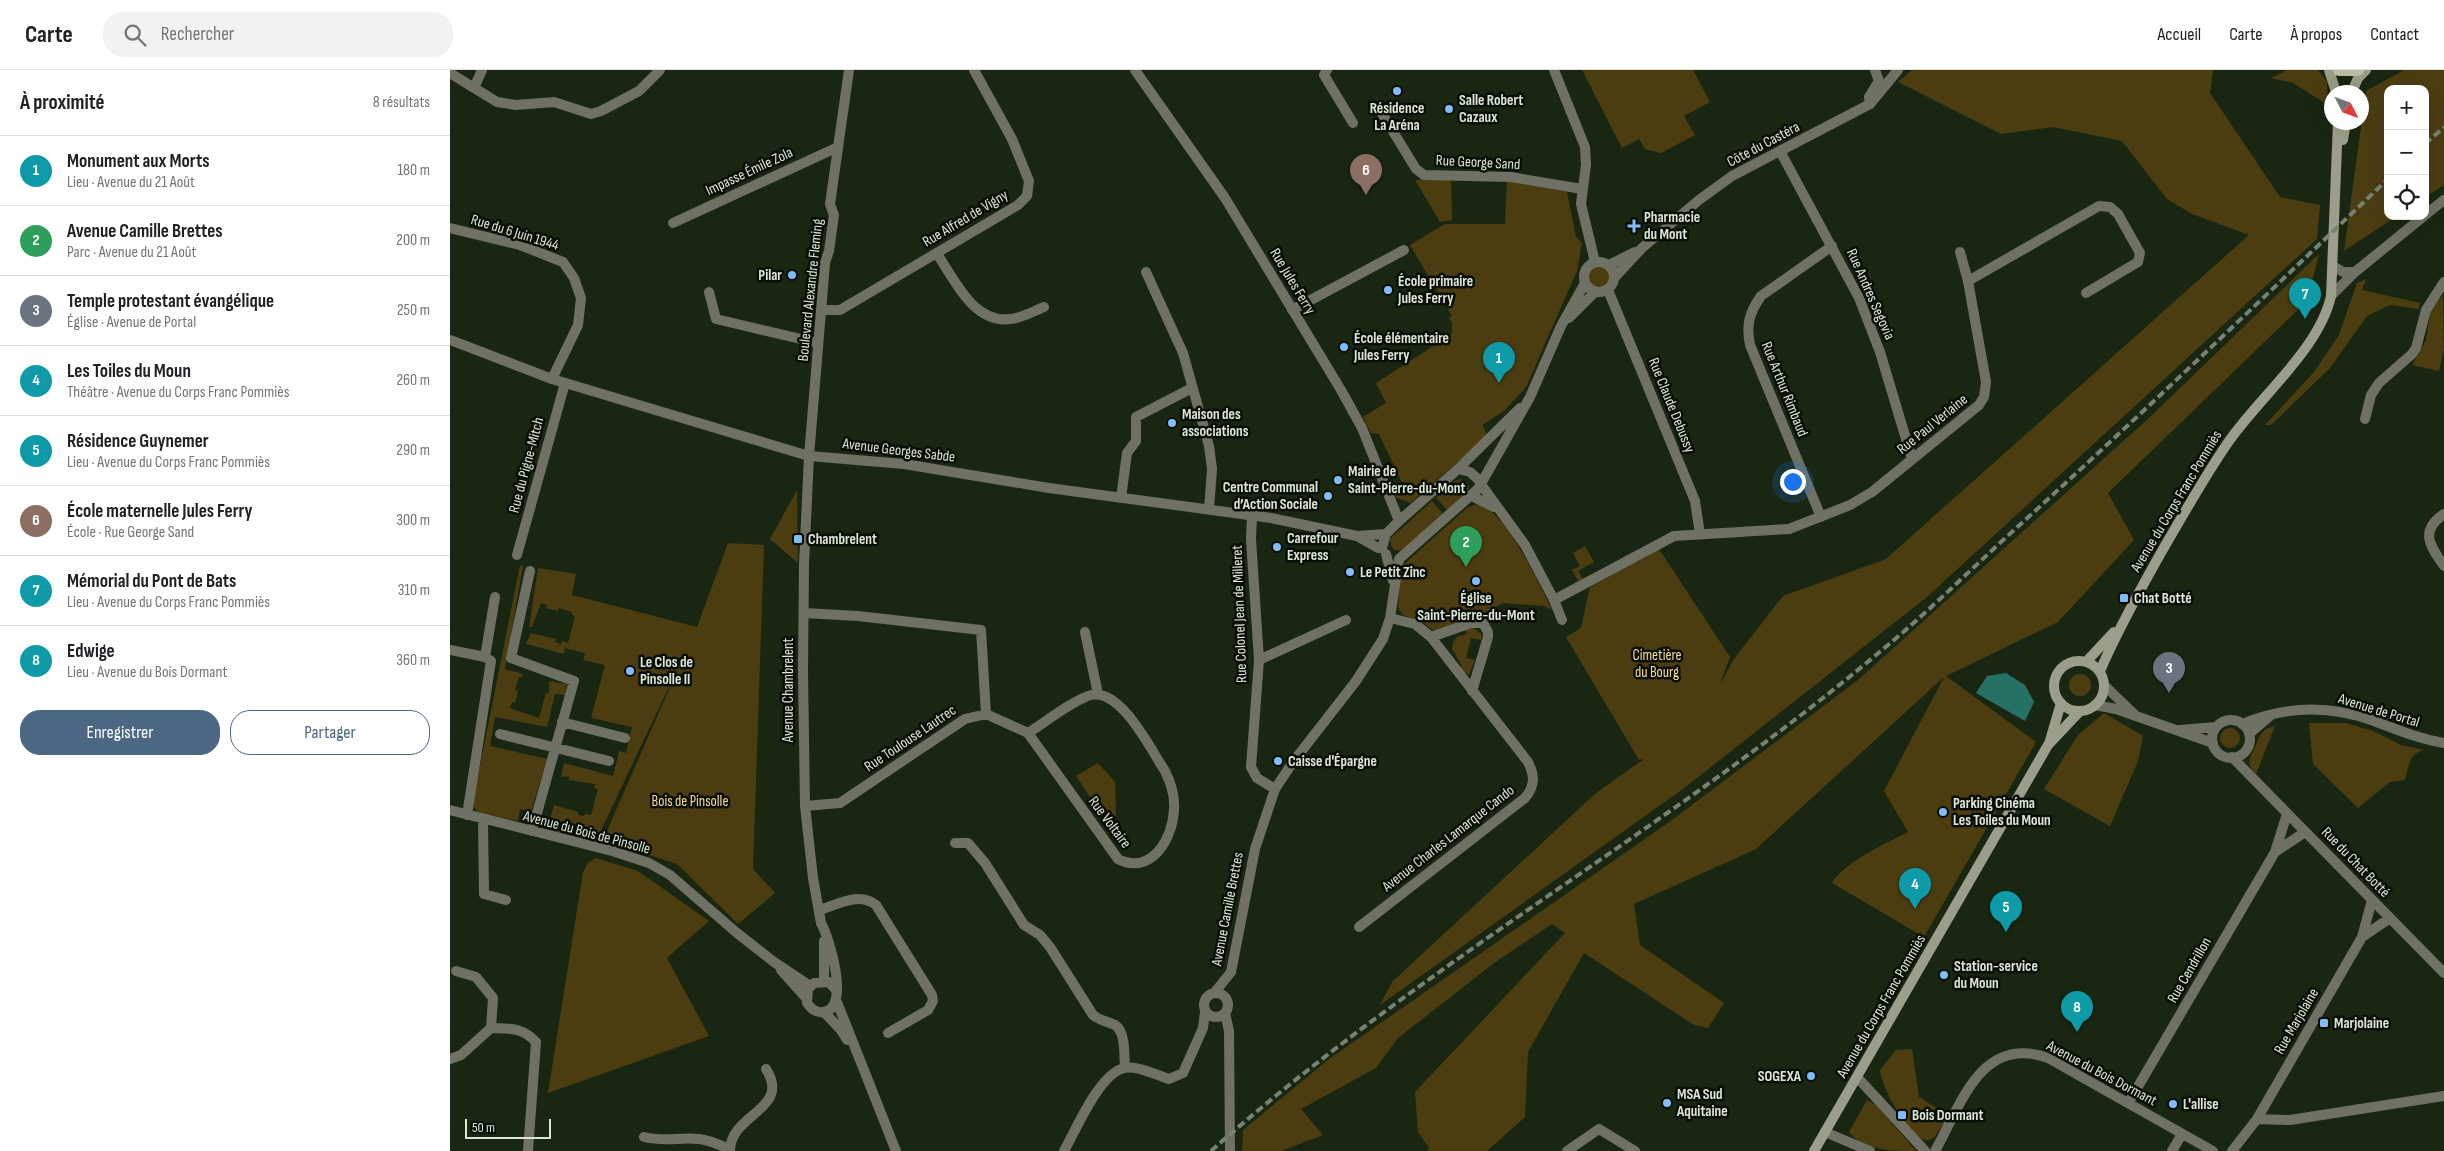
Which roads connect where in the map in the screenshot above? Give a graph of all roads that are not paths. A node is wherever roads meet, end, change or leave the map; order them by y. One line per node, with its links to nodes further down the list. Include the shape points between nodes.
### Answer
1 (482, 70): 17 (street)
2 (660, 70): 17 (street, via 639,91 591,114 554,102 506,105)
3 (849, 70): 23 (street, Boulevard Alexandre Fleming)
4 (974, 70): 36 (street, Rue Alfred de Vigny, via 1012,139 1030,181 1027,196 1018,205)
5 (1135, 70): 53 (street, Rue Jules Ferry, via 1225,198)
6 (1327, 70): 20 (street, via 1324,75)
7 (1554, 70): 26 (street, via 1586,147)
8 (1876, 70): 18 (street, via 1879,81 1869,97)
9 (1898, 70): 18 (street, Côte du Castéra)
10 (2328, 70): 15 (main road)
11 (2339, 70): 12 (main road)
12 (2358, 70)
13 (2366, 70): 16 (main road)
14 (450, 73): 17 (street)
15 (2333, 85)
16 (2355, 85)
17 (474, 88)
18 (1870, 104): 24 (street, Côte du Castéra)
19 (1378, 107): 26 (street, Rue George Sand, via 1416,170 1424,175 1511,177)
20 (1353, 123)
21 (2338, 130): 25 (main road, Avenue du Corps Franc Pommiès)
22 (2345, 130): 25 (main road, Avenue du Corps Franc Pommiès)
23 (838, 147): 30 (street, Impasse Émile Zola); 52 (street, Boulevard Alexandre Fleming, via 830,204 834,216 825,259)
24 (1780, 151): 32 (street, Rue Andres Segovia); 33 (street, Côte du Castéra, via 1732,176)
25 (2338, 176): 39 (main road, Avenue du Corps Franc Pommiès)
26 (1582, 189): 37 (street, via 1581,204)
27 (2444, 200): 28 (street)
28 (2429, 213)
29 (2420, 220): 41 (street)
30 (673, 223)
31 (450, 228): 57 (street, Rue du 6 Juin 1944, via 520,246 563,262 574,278 581,298 578,324)
32 (1832, 246): 63 (street, Rue Andres Segovia, via 1880,352); 72 (street, Rue Arthur Rimbaud, via 1761,296 1748,321 1750,345)
33 (1642, 248): 38 (street); 42 (street)
34 (1404, 250): 53 (street)
35 (1960, 252): 43 (street, Rue Paul Verlaine)
36 (937, 254): 51 (street, via 978,312 1012,319); 52 (street, Rue Alfred de Vigny, via 840,310)
37 (1595, 262): 38 (street); 44 (street, via 1584,272)
38 (1609, 265): 42 (street)
39 (2333, 266): 41 (street, via 2342,272); 50 (main road, Avenue du Corps Franc Pommiès)
40 (1146, 272): 59 (street, via 1184,353)
41 (2355, 272): 50 (street)
42 (1615, 277): 46 (street)
43 (1968, 281): 49 (street, via 2098,206 2110,207 2118,214 2140,253 2138,262); 63 (street, Rue Paul Verlaine, via 1986,382 1984,397 1979,405)
44 (1585, 283): 48 (street); 54 (street)
45 (2442, 287): 61 (street, via 2426,310 2416,348 2378,383)
46 (1608, 290): 48 (street); 75 (street, Rue Claude Debussy, via 1695,501)
47 (709, 292): 56 (street, via 716,319)
48 (1595, 292): 54 (street)
49 (2086, 293)
50 (2331, 296): 89 (main road, Avenue du Corps Franc Pommiès, via 2323,320 2308,344 2237,430 2211,468)
51 (1044, 307)
52 (821, 310): 56 (street, Boulevard Alexandre Fleming)
53 (1292, 310): 73 (street, Rue Jules Ferry, via 1362,428)
54 (1561, 326): 60 (street)
55 (450, 340): 57 (street, Avenue Georges Sabde)
56 (818, 343): 62 (street, Boulevard Alexandre Fleming)
57 (552, 379): 58 (street, Avenue Georges Sabde)
58 (564, 383): 62 (street, Avenue Georges Sabde); 78 (street, Rue du Pigne-Mitch)
59 (1192, 388): 67 (street, via 1136,417 1136,441 1127,453); 68 (street, via 1209,446 1212,469)
60 (1530, 397): 64 (street); 65 (street)
61 (2365, 418)
62 (809, 456): 67 (street, Avenue Georges Sabde, via 904,464); 85 (street, Avenue Chambrelent)
63 (1912, 459): 72 (street, Rue Paul Verlaine, via 1861,499)
64 (1458, 470): 65 (street, via 1470,472); 73 (street)
65 (1480, 482): 66 (street); 69 (street)
66 (1472, 496): 69 (street); 79 (street)
67 (1121, 498): 68 (street, Avenue Georges Sabde)
68 (1209, 509): 71 (street, Avenue Georges Sabde)
69 (1497, 509): 84 (street, via 1525,545)
70 (2444, 514): 80 (street, via 2434,521 2429,533 2432,549)
71 (1252, 516): 76 (street, Avenue Georges Sabde); 94 (street, Rue Colonel Jean de Milleret)
72 (1821, 517): 75 (street, Rue Paul Verlaine, via 1789,529)
73 (1399, 521): 74 (street)
74 (1386, 534): 76 (street); 77 (street)
75 (1700, 534): 84 (street, Rue Paul Verlaine, via 1674,536)
76 (1357, 536): 77 (street)
77 (1384, 551): 79 (street); 82 (street, Avenue Camille Brettes)
78 (517, 555)
79 (1399, 559): 82 (street, Avenue Camille Brettes)
80 (2444, 566)
81 (530, 571): 106 (street, via 512,658 574,681)
82 (1394, 584): 86 (street, Avenue Camille Brettes)
83 (494, 597): 93 (street)
84 (1554, 600): 88 (street)
85 (804, 613): 104 (street, via 980,630); 123 (street, Avenue Chambrelent)
86 (1390, 618): 91 (street, Avenue Charles Lamarque Cando, via 1416,624); 122 (street, Avenue Camille Brettes, via 1384,639 1373,657)
87 (1346, 620): 94 (street)
88 (1562, 620)
89 (2118, 628): 95 (main road, Avenue du Corps Franc Pommiès); 96 (main road, Avenue du Corps Franc Pommiès)
90 (1085, 632): 99 (street)
91 (1431, 637): 98 (street, Avenue Charles Lamarque Cando); 98 (street, via 1471,623 1483,623 1488,637)
92 (450, 650): 93 (street)
93 (485, 657): 126 (street, via 492,661)
94 (1259, 660): 122 (street, Rue Colonel Jean de Milleret, via 1251,767 1257,778)
95 (2086, 662): 96 (main road); 100 (main road, via 2067,664 2058,673 2055,692)
96 (2100, 672): 97 (main road)
97 (2104, 685): 101 (main road, via 2102,696); 105 (street)
98 (1472, 691): 137 (street, Avenue Charles Lamarque Cando, via 1528,762 1534,784 1525,798)
99 (1098, 694): 110 (street, via 1082,699); 110 (street, Rue Voltaire, via 1120,704 1171,783 1174,810 1171,824 1167,839 1153,858 1134,863 1123,862 1114,856)
100 (2061, 703): 102 (main road, via 2066,708); 116 (main road, Avenue du Corps Franc Pommiès)
101 (2095, 705): 102 (main road); 105 (street)
102 (2080, 711): 116 (main road, Avenue du Corps Franc Pommiès)
103 (2275, 713): 107 (street, Avenue de Portal); 112 (street, Avenue de Portal); 115 (street, Avenue de Portal, via 2331,710 2371,720 2419,739)
104 (986, 714): 110 (street); 123 (street, Rue Toulouse Lautrec, via 964,719 840,803)
105 (2138, 718): 109 (street)
106 (562, 722): 113 (street); 117 (street)
107 (2242, 724): 108 (street, via 2225,721); 112 (street)
108 (2216, 727): 109 (street); 114 (street)
109 (2176, 730): 114 (street)
110 (1028, 733)
111 (500, 734): 117 (street)
112 (2249, 734): 118 (street)
113 (624, 738)
114 (2212, 743): 119 (street, via 2222,755)
115 (2444, 743)
116 (2048, 745): 155 (main road, Avenue du Corps Franc Pommiès)
117 (556, 746): 120 (street); 128 (street)
118 (2245, 751): 119 (street); 121 (street)
119 (2232, 757): 121 (street, Rue du Chat Botté)
120 (609, 761)
121 (2248, 772): 125 (street, Rue du Chat Botté)
122 (1275, 789): 145 (street, Avenue Camille Brettes, via 1255,849 1231,972)
123 (805, 806): 134 (street, Avenue Chambrelent)
124 (450, 810): 126 (street, Avenue du Bois de Pinsolle)
125 (2287, 814): 129 (street, Rue du Chat Botté); 131 (street, Rue Cendrillon)
126 (467, 815): 127 (street, Avenue du Bois de Pinsolle)
127 (483, 819): 128 (street, Avenue du Bois de Pinsolle); 132 (street, via 484,894)
128 (532, 831): 139 (street, Avenue du Bois de Pinsolle, via 649,863 670,875)
129 (2305, 832): 131 (street, Rue Cendrillon); 133 (street, Rue du Chat Botté)
130 (954, 844): 153 (street, via 968,843 985,863 1024,925 1040,935 1050,947 1093,1015 1120,1030)
131 (2275, 852): 158 (street, Rue Cendrillon)
132 (506, 900)
133 (2372, 900): 135 (street, Rue du Chat Botté); 138 (street, Rue Marjolaine)
134 (819, 910): 136 (street, Avenue Chambrelent); 151 (street, via 860,898 869,899 876,905 932,995 933,1001 928,1010)
135 (2390, 918): 138 (street, Rue Marjolaine); 141 (street, Rue du Chat Botté)
136 (821, 923): 142 (street, Avenue Chambrelent, via 825,948); 144 (street, Avenue Chambrelent, via 828,935 834,960)
137 (1359, 927)
138 (2362, 937): 159 (street, Rue Marjolaine)
139 (774, 962): 143 (street, Avenue du Bois de Pinsolle); 146 (street, Avenue du Bois de Pinsolle)
140 (456, 971): 150 (street, via 476,977 493,998)
141 (2444, 973)
142 (824, 981): 143 (street); 144 (street)
143 (810, 986): 146 (street)
144 (836, 990): 147 (street)
145 (1220, 995): 149 (street, via 1228,1003); 149 (street, via 1206,998 1203,1005)
146 (806, 998): 148 (street, via 810,1007)
147 (837, 1002): 148 (street); 156 (street)
148 (824, 1012): 156 (street, via 841,1030)
149 (1215, 1015): 153 (street, via 1203,1028 1186,1069 1178,1077 1169,1080); 167 (street, via 1228,1027)
150 (491, 1028): 152 (street, via 461,1056); 164 (street, via 527,1032 536,1042)
151 (888, 1033)
152 (450, 1059)
153 (1125, 1068): 166 (street, via 1115,1072 1102,1085)
154 (766, 1069): 163 (street, via 773,1080 772,1090 764,1107 737,1128)
155 (1857, 1077): 160 (main road, Avenue du Corps Franc Pommiès); 172 (street)
156 (871, 1085): 165 (street)
157 (2443, 1097): 159 (street, via 2290,1120)
158 (2129, 1102): 161 (street, Avenue du Bois Dormant); 173 (street, Avenue du Bois Dormant, via 2048,1058 2024,1052 2011,1053 1989,1064 1977,1076)
159 (2257, 1119): 176 (street, Rue Marjolaine)
160 (1825, 1132): 170 (main road, Avenue du Corps Franc Pommiès); 171 (street)
161 (2182, 1134): 174 (street); 175 (street, Avenue du Bois Dormant)
162 (644, 1137): 163 (street, via 659,1141 698,1139)
163 (730, 1150)
164 (528, 1151)
165 (896, 1151)
166 (1064, 1151)
167 (1230, 1151)
168 (1567, 1151): 169 (street, via 1599,1129)
169 (1635, 1151)
170 (1814, 1151)
171 (1870, 1151)
172 (1925, 1151)
173 (1935, 1151)
174 (2172, 1151)
175 (2213, 1151)
176 (2232, 1151)

